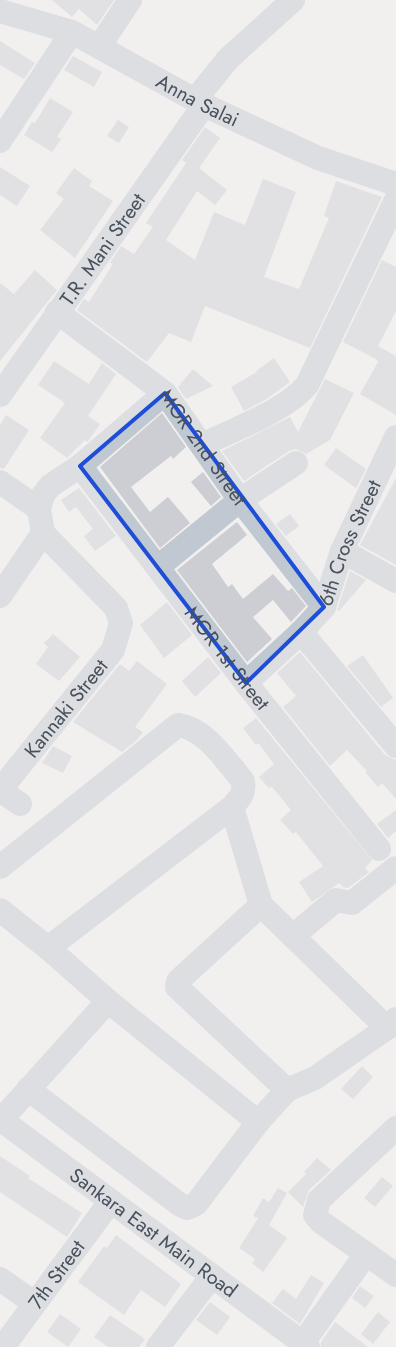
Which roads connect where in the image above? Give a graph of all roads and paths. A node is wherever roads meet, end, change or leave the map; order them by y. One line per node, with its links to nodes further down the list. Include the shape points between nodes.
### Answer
1 (130, 0): 5 (street)
2 (293, 0): 6 (street, T.R. Mani Street, via 228,59)
3 (0, 11): 4 (street, Anna Salai)
4 (72, 32): 5 (street, Anna Salai); 7 (street)
5 (99, 47): 6 (street, Anna Salai)
6 (200, 103): 8 (street, Anna Salai, via 318,158); 10 (street, T.R. Mani Street)
7 (0, 140)
8 (396, 184)
9 (396, 200): 14 (street, via 300,394)
10 (57, 312): 11 (street, MGR 2nd Street); 12 (street, T.R. Mani Street)
11 (165, 393): 14 (street, MGR 2nd Street); 16 (street)
12 (0, 396)
13 (396, 437): 21 (street, 6th Cross Street)
14 (202, 445): 18 (street, MGR 2nd Street)
15 (296, 463): 18 (street)
16 (80, 466): 19 (street, via 50,486); 22 (street, MGR 1st Street)
17 (0, 482): 19 (street)
18 (240, 500): 22 (street); 25 (street, MGR 2nd Street)
19 (39, 509): 20 (street)
20 (43, 533): 24 (street); 29 (street, Kannaki Street, via 116,608 121,623 113,650)
21 (342, 551): 23 (street); 25 (street, 6th Cross Street)
22 (158, 567): 27 (street, MGR 1st Street)
23 (396, 581)
24 (0, 596)
25 (324, 608): 26 (street, 6th Cross Street)
26 (301, 632): 27 (street, 6th Cross Street); 28 (street)
27 (246, 682): 32 (street, MGR 1st Street)
28 (396, 746)
29 (0, 790): 30 (street)
30 (20, 804)
31 (232, 807): 33 (street, via 241,798 243,781 205,739 189,726 178,725); 35 (street); 38 (street)
32 (379, 849)
33 (0, 868)
34 (396, 868): 37 (street, via 352,903 336,900)
35 (261, 905): 37 (street); 42 (street, via 178,980 177,987)
36 (0, 910): 38 (street)
37 (294, 936): 40 (street)
38 (48, 948): 39 (street)
39 (108, 1002): 41 (street); 44 (street)
40 (392, 1024): 42 (street, via 314,1078)
41 (28, 1089): 43 (street); 44 (street, via 187,1208 196,1204)
42 (287, 1090): 44 (street)
43 (1, 1119): 46 (street, Sankara East Main Road)
44 (258, 1122)
45 (391, 1141): 47 (street, via 319,1200 315,1215 320,1222)
46 (110, 1202): 49 (street, Sankara East Main Road); 51 (street, 7th Street)
47 (366, 1254): 48 (street); 52 (street)
48 (396, 1275)
49 (212, 1276): 52 (street, Sankara East Main Road); 54 (street)
50 (0, 1280): 51 (street)
51 (34, 1303): 53 (street, 7th Street)
52 (303, 1346)
53 (3, 1347)
54 (158, 1347)

